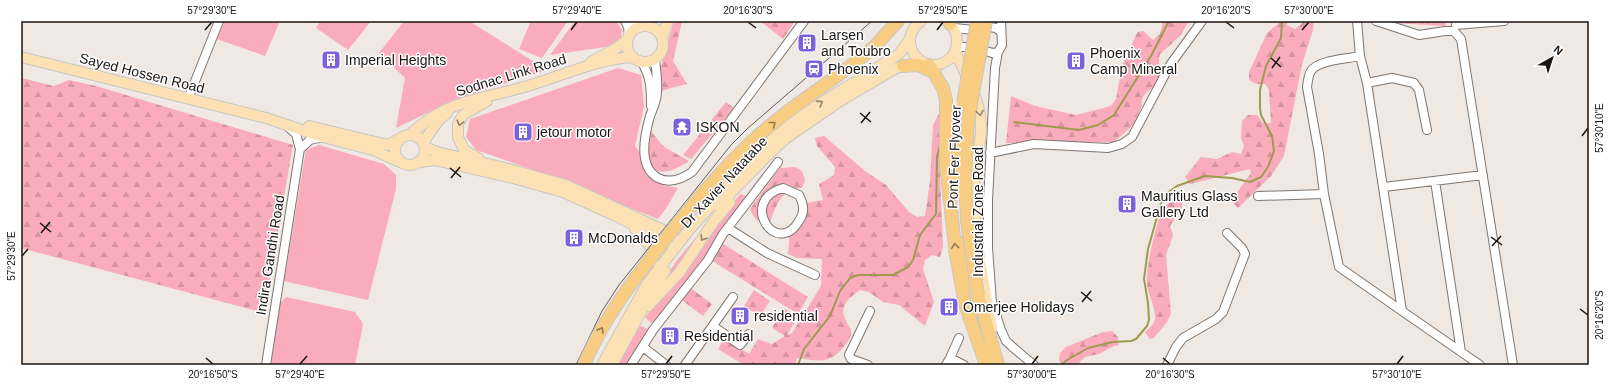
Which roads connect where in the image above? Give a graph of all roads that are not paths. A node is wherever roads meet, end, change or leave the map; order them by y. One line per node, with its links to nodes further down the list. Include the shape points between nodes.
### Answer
1 (219, 21): 36 (street)
2 (625, 21): 20 (street)
3 (668, 21): 21 (main road)
4 (804, 21): 38 (street, via 692,172 684,177 676,180 661,179 654,176 648,168 644,151)
5 (898, 21): 82 (highway, one-way to 5, bridge, via 598,334 623,295 706,189 769,126 874,47)
6 (921, 21): 22 (main road, via 914,27)
7 (977, 21): 70 (highway, Pont Fer Flyover, bridge, via 960,119 957,175)
8 (1001, 21): 19 (street, Industrial Zone Road)
9 (1193, 21): 18 (street)
10 (1202, 21): 18 (street)
11 (1357, 21): 26 (street)
12 (1376, 21): 17 (street, via 1419,35 1446,31)
13 (1504, 21): 17 (street)
14 (990, 23): 16 (street, via 974,30); 19 (street); 70 (highway, Pont Fer Flyover, bridge, via 968,121 967,221)
15 (644, 24): 20 (main road, via 635,29); 21 (main road, via 657,31)
16 (950, 24): 23 (main road, via 957,36)
17 (1455, 26): 53 (street, via 1461,39)
18 (1196, 29): 48 (street, via 1170,65 1132,137 1122,144 1108,148 1034,144)
19 (1002, 32): 25 (street, Industrial Zone Road, via 1002,45)
20 (628, 38): 28 (main road, via 628,49); 33 (main road, Sodnac Link Road, via 615,49)
21 (662, 38): 29 (main road, via 661,52)
22 (910, 39): 31 (main road, via 916,57); 60 (main road, one-way to 22, via 776,136 805,113 899,54)
23 (956, 49): 24 (street, via 975,47); 31 (main road, Dr Xavier Natatabe, via 951,58); 91 (main road, one-way to 91, via 979,106 981,119 974,191 976,227)
24 (989, 52): 25 (street); 32 (street)
25 (998, 52): 32 (street, Industrial Zone Road)
26 (1360, 56): 34 (street); 57 (street, via 1322,64 1311,71 1308,79 1307,87)
27 (21, 57): 36 (main road, Sayed Hossen Road)
28 (637, 59): 29 (main road, via 646,62); 33 (main road, Sodnac Link Road, via 619,58); 38 (street, via 648,74 651,89)
29 (655, 59): 38 (street, via 658,93)
30 (903, 66): 31 (main road, Dr Xavier Natatabe); 31 (highway); 47 (main road, Dr Xavier Natatabe, via 840,101 785,139)
31 (929, 67): 90 (highway, one-way to 31, via 965,304 956,255 946,165 946,100 943,88)
32 (995, 68): 48 (street, Industrial Zone Road)
33 (577, 69): 35 (main road, Sodnac Link Road)
34 (1367, 83): 41 (street, via 1392,78 1417,85); 55 (street)
35 (500, 93): 37 (main road, Sodnac Link Road); 52 (main road, one-way to 52, via 463,115 458,124 458,137 464,150)
36 (188, 99): 39 (main road, Sayed Hossen Road)
37 (452, 107): 42 (main road, Sodnac Link Road, via 434,116); 45 (main road, Sodnac Link Road, via 438,121)
38 (650, 115)
39 (261, 116): 40 (main road, Sayed Hossen Road); 44 (main road, Sayed Hossen Road, via 381,144 388,145)
40 (280, 123): 43 (main road, Sayed Hossen Road); 46 (street, via 296,134)
41 (1426, 130)
42 (409, 135): 44 (main road); 45 (main road, via 415,136)
43 (323, 137): 46 (street, via 310,140); 49 (main road, Sayed Hossen Road, via 373,150)
44 (399, 139): 49 (main road, via 395,154)
45 (424, 145): 50 (main road, via 424,155); 52 (main road, via 436,152)
46 (300, 149): 81 (street, Indira Gandhi Road)
47 (770, 153): 65 (main road, Dr Xavier Natatabe); 74 (main road, one-way to 74, via 714,221 679,273)
48 (990, 153): 92 (street, Industrial Zone Road, via 988,248 992,302 1006,341)
49 (400, 162): 50 (main road, via 411,166)
50 (420, 162): 62 (main road, via 435,160 563,192)
51 (778, 162): 56 (street)
52 (505, 168): 61 (main road, via 566,185)
53 (1483, 175): 54 (street); 95 (street)
54 (1435, 181): 55 (street); 79 (street)
55 (1384, 187): 73 (street)
56 (754, 194): 59 (street); 63 (street)
57 (1324, 194): 58 (street); 73 (street, via 1337,264)
58 (1258, 196)
59 (766, 200): 59 (street, via 762,213 768,228 774,232 784,233 796,228 803,214 799,195 783,188)
60 (701, 216): 61 (main road, via 679,228); 66 (main road)
61 (646, 222): 66 (main road, via 667,232)
62 (632, 224): 66 (main road); 69 (main road, via 652,248 653,263)
63 (728, 228): 68 (street, via 767,253); 78 (street, via 708,260 653,330)
64 (1227, 233): 93 (street, via 1245,254 1226,306 1219,316 1183,338)
65 (688, 241): 66 (main road); 67 (main road, Dr Xavier Natatabe)
66 (678, 245): 67 (main road); 69 (main road)
67 (675, 257): 74 (main road, Dr Xavier Natatabe)
68 (815, 274)
69 (647, 284): 83 (main road)
70 (974, 295): 90 (highway); 91 (highway)
71 (733, 297): 75 (street)
72 (870, 311): 88 (street, via 849,353 852,359)
73 (1402, 311): 79 (street)
74 (639, 315): 84 (main road, Dr Xavier Natatabe)
75 (713, 326): 76 (street, via 740,345); 87 (street)
76 (749, 334)
77 (959, 338): 80 (street)
78 (643, 347): 85 (street); 86 (street)
79 (1462, 352): 94 (street)
80 (948, 362): 89 (street)
81 (266, 365)
82 (584, 365)
83 (602, 365)
84 (612, 365)
85 (631, 365)
86 (666, 365)
87 (684, 365)
88 (868, 365)
89 (964, 365)
90 (986, 365)
91 (1000, 365)
92 (1034, 365)
93 (1167, 365)
94 (1480, 365)
95 (1513, 365)

